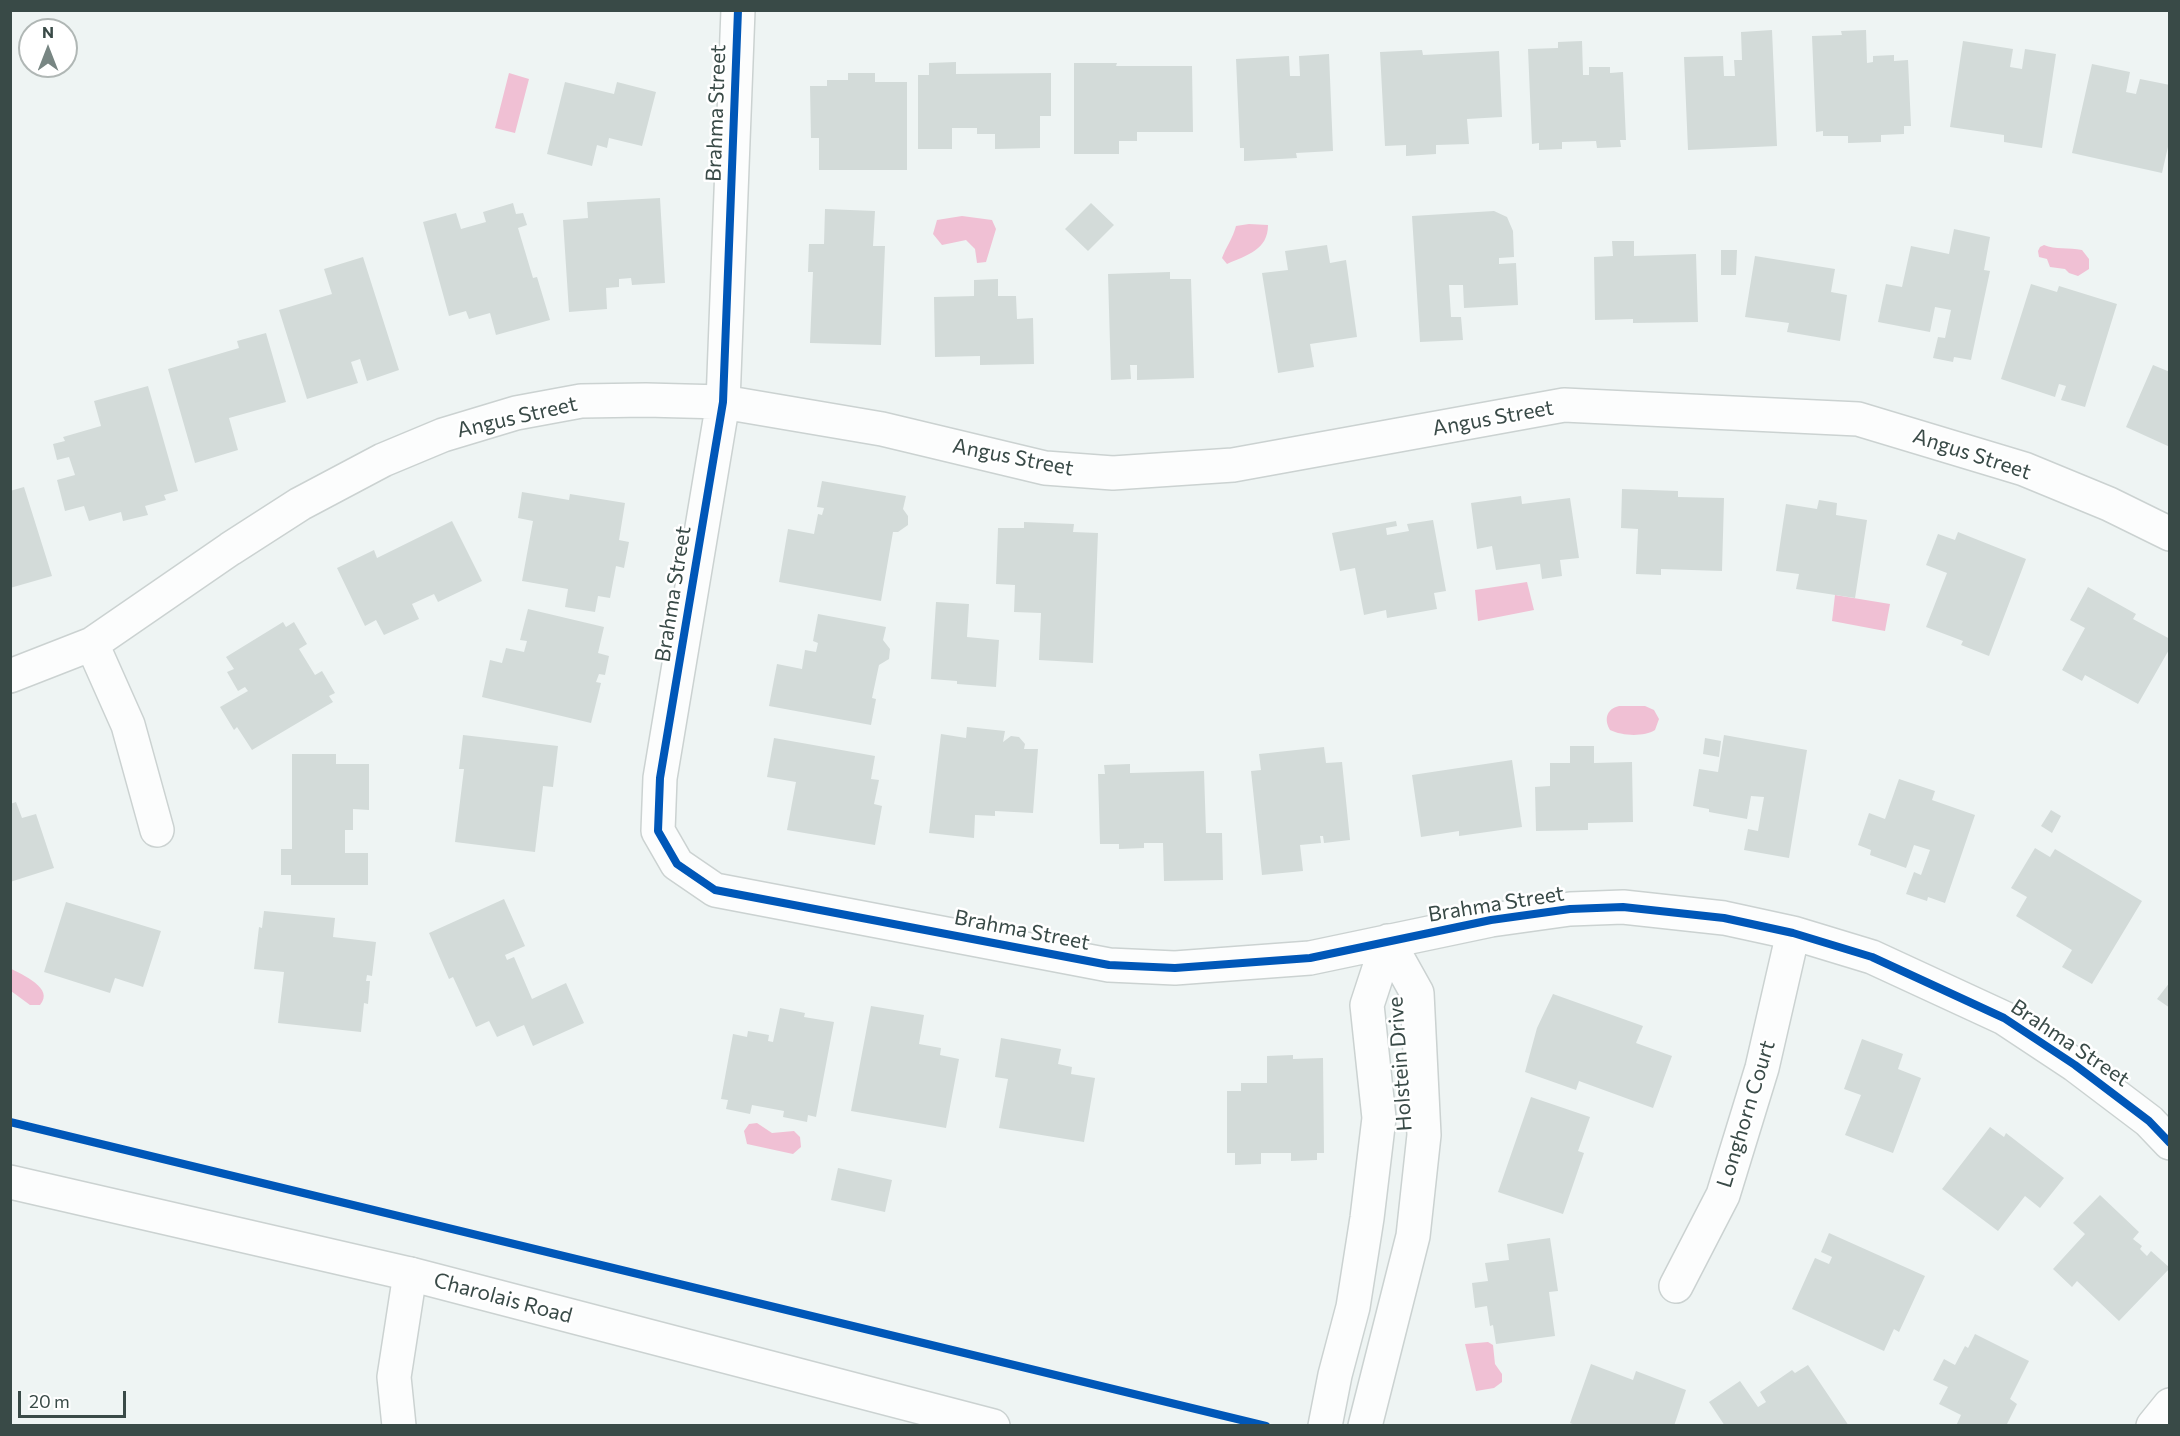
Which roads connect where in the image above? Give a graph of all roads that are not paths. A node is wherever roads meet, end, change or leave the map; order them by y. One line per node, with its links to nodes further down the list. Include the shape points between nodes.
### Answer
1 (738, 10): 2 (street, Brahma Street)
2 (723, 402): 3 (street, Angus Street, via 882,429 1045,468 1113,474 1233,465 1564,405 1858,419 2024,469); 4 (street, Angus Street, via 581,401 516,413 443,435 383,460 300,504); 8 (street, Brahma Street, via 660,778 658,831 677,864 715,890 1109,965 1175,968 1244,964 1310,958)
3 (2169, 534)
4 (92, 644): 5 (street, Angus Street); 6 (street, via 128,725)
5 (10, 676)
6 (157, 830)
7 (1793, 933): 8 (street, Brahma Street, via 1724,918 1623,907 1525,915); 9 (street, Brahma Street, via 1872,957 2004,1018 2149,1121); 12 (street, Longhorn Court, via 1762,1068 1723,1195)
8 (1388, 941): 16 (street, Holstein Drive, via 1368,1005 1379,1118 1368,1218 1353,1307); 17 (street, Holstein Drive, via 1417,993 1424,1135 1413,1236)
9 (2169, 1143)
10 (10, 1182): 11 (street, Charolais Road)
11 (410, 1274): 14 (street, via 394,1377); 15 (street, Charolais Road)
12 (1676, 1286)
13 (2169, 1406): 18 (street)
14 (399, 1425)
15 (993, 1425)
16 (1325, 1425)
17 (1365, 1425)
18 (2153, 1425)

